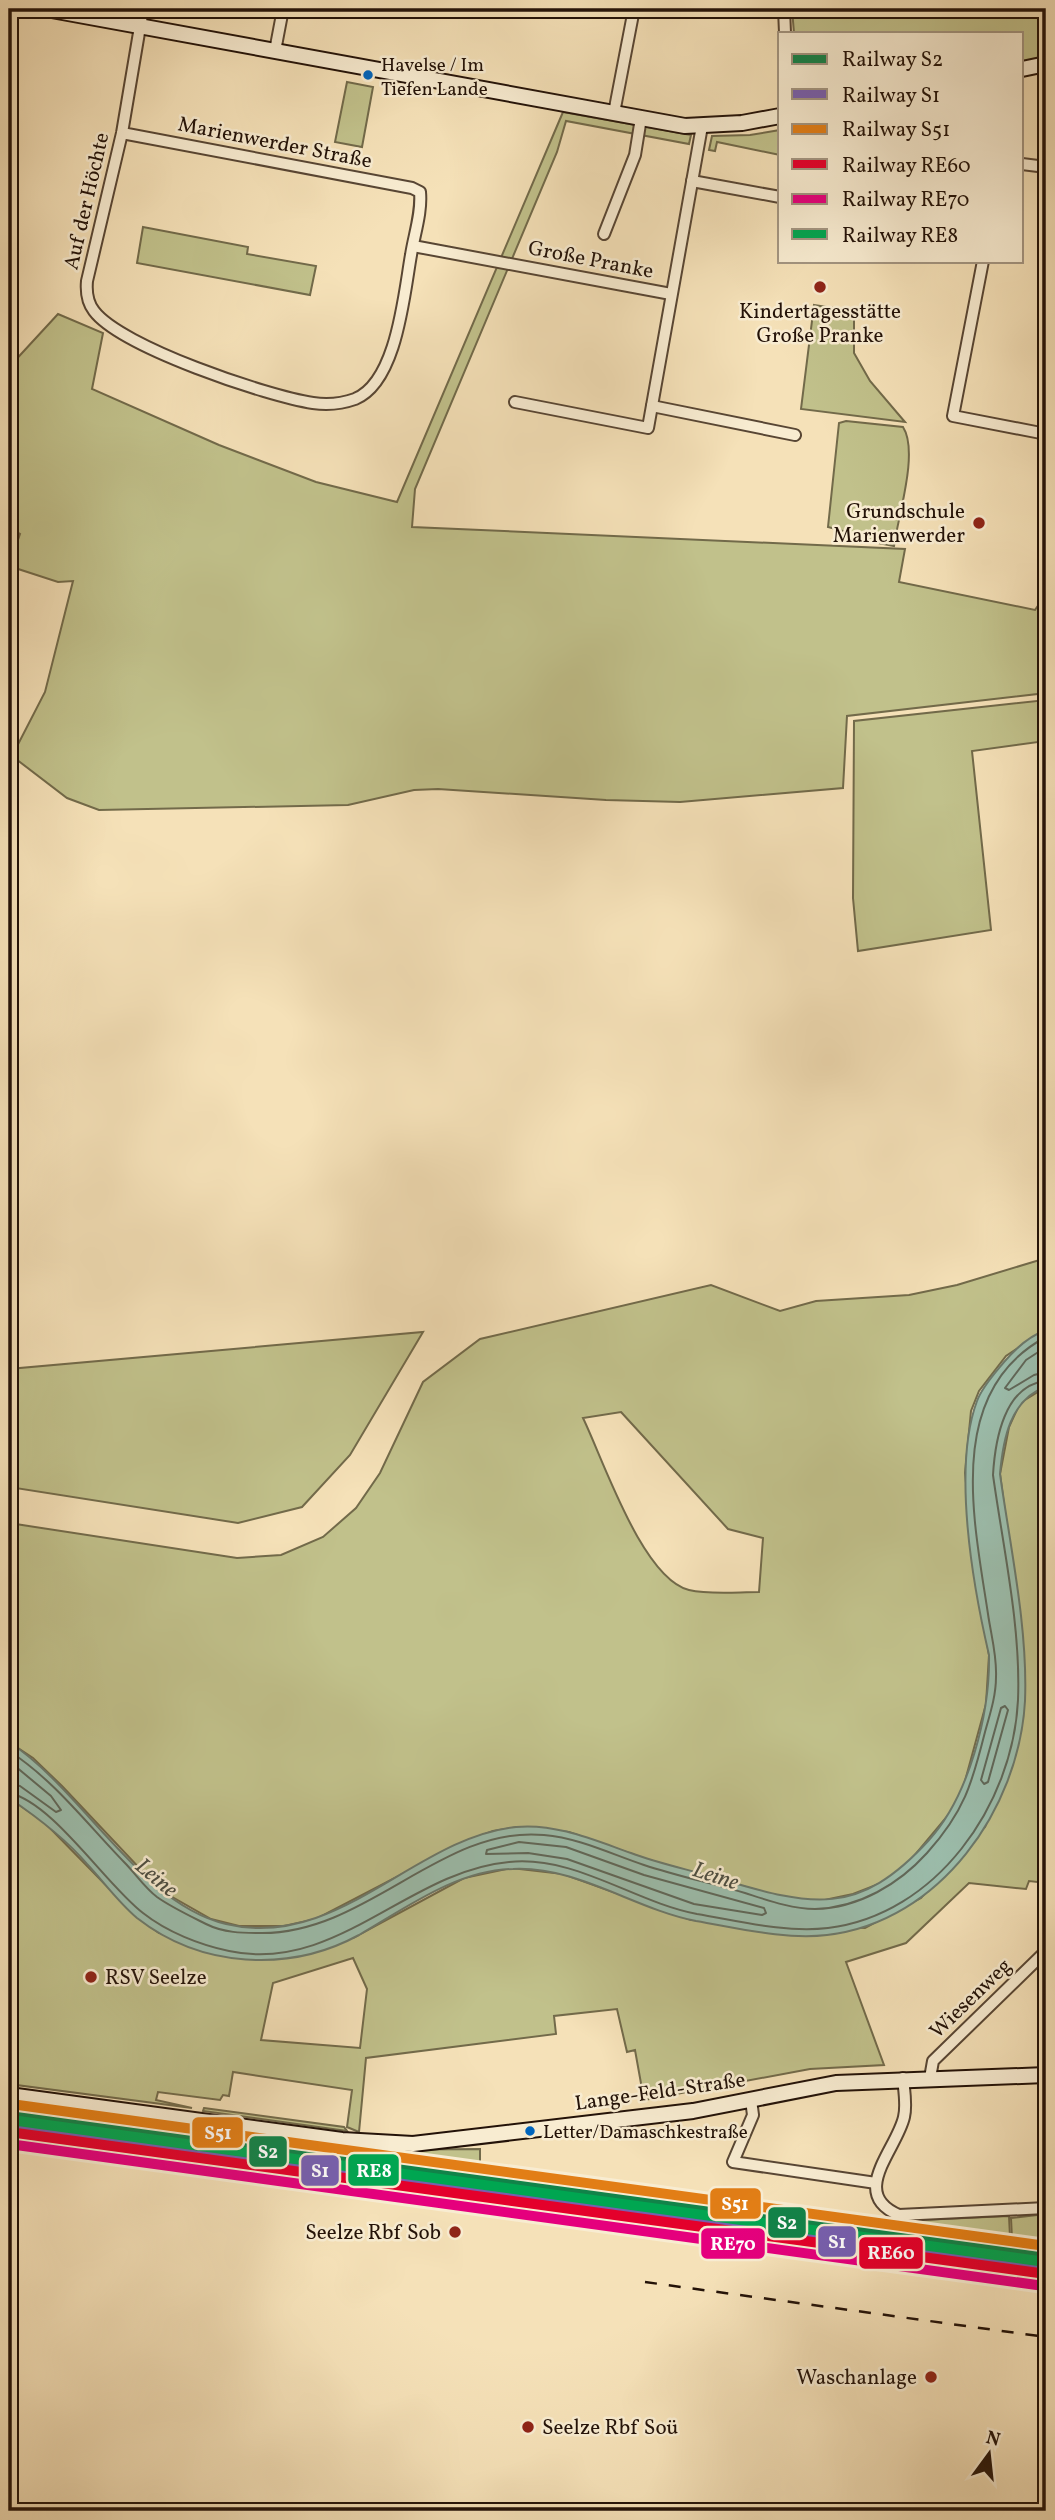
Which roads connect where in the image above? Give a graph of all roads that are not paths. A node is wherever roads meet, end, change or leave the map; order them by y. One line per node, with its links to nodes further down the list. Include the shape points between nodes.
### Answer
1 (46, 9): 6 (street)
2 (143, 9): 6 (street, Auf der Höchte)
3 (283, 9): 8 (street)
4 (634, 9): 11 (street)
5 (784, 9): 7 (street)
6 (139, 25): 8 (street); 15 (street, Auf der Höchte)
7 (785, 32)
8 (275, 51): 11 (street)
9 (1046, 64): 10 (street)
10 (1024, 69)
11 (614, 113): 13 (street)
12 (778, 116): 14 (street)
13 (641, 118): 14 (street); 21 (street, via 635,155)
14 (702, 127): 18 (street, Große Pranke)
15 (121, 133): 19 (street, Marienwerder Straße); 22 (street, Auf der Höchte, via 87,281 89,301 104,321 191,366 315,403 337,404 356,398 378,377 389,356)
16 (1024, 164): 17 (street)
17 (1046, 167)
18 (692, 181): 20 (street); 24 (street, Große Pranke)
19 (420, 192): 22 (street, Auf der Höchte)
20 (778, 197)
21 (604, 234)
22 (412, 246): 24 (street, Große Pranke)
23 (983, 262): 27 (street, via 953,416)
24 (671, 294): 26 (street, Große Pranke)
25 (515, 402): 26 (street, via 648,428)
26 (652, 406): 28 (street)
27 (1046, 434)
28 (795, 435)
29 (1046, 1951): 32 (street, Wiesenweg, via 933,2061)
30 (1046, 2075): 32 (street, Lange-Feld-Straße)
31 (903, 2078): 32 (street, Lange-Feld-Straße); 34 (street, Lange-Feld-Straße, via 836,2083); 35 (street, via 904,2117)
32 (930, 2078)
33 (9, 2095): 34 (street, Lange-Feld-Straße, via 369,2143 413,2144)
34 (751, 2100): 35 (street, via 753,2115 733,2162)
35 (876, 2183): 36 (street, via 882,2205 899,2215)
36 (1046, 2208)

